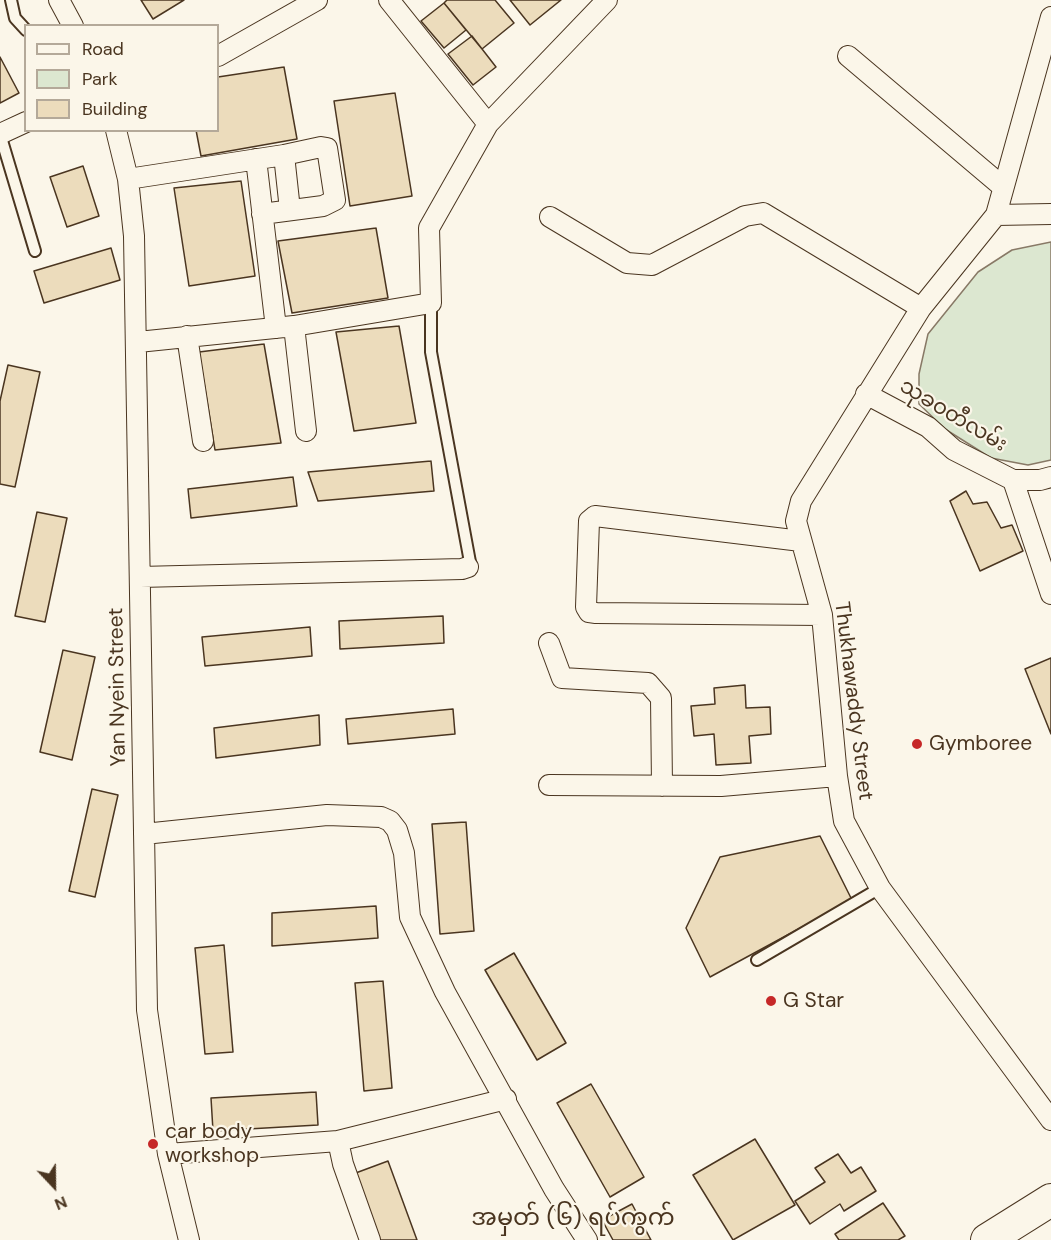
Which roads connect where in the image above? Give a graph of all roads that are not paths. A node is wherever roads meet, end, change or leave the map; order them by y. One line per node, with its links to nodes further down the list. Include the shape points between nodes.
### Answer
1 (10, 0): 8 (lane, via 15,18)
2 (59, 0): 7 (street)
3 (317, 0): 9 (street)
4 (389, 0): 12 (street)
5 (607, 0): 12 (street)
6 (1051, 16): 18 (street)
7 (72, 24)
8 (24, 28)
9 (219, 55)
10 (848, 56): 18 (street)
11 (24, 123): 14 (street)
12 (488, 124): 25 (street, via 429,228)
13 (116, 132): 17 (street, Yan Nyein Street)
14 (0, 134): 24 (lane)
15 (284, 155): 16 (street); 19 (street); 19 (street, via 327,148 335,200 322,206)
16 (256, 159): 17 (street); 20 (street)
17 (128, 178): 29 (street, Yan Nyein Street)
18 (1003, 187): 22 (street)
19 (290, 210): 20 (street)
20 (262, 214): 27 (street)
21 (1051, 214): 22 (street)
22 (996, 215): 26 (street, Thukhawaddy Street)
23 (550, 217): 26 (street, via 627,263 652,265 745,216 763,213)
24 (35, 251)
25 (431, 303): 27 (street); 36 (lane, via 431,352)
26 (921, 308): 30 (street, Thukhawaddy Street)
27 (285, 327): 28 (street); 31 (street)
28 (187, 336): 29 (street); 32 (street)
29 (138, 342): 37 (street, Yan Nyein Street)
30 (866, 394): 34 (street, သုခဝတီလမ်း, via 928,427 954,450); 35 (street, Thukhawaddy Street, via 801,501 796,520)
31 (306, 430)
32 (203, 441)
33 (1051, 477): 34 (street, သုခဝတီလမ်း)
34 (1014, 480): 38 (street)
35 (801, 541): 39 (street, Thukhawaddy Street); 39 (street, via 595,516 589,521 586,607 596,613)
36 (468, 567): 37 (street)
37 (140, 577): 44 (street, Yan Nyein Street)
38 (1051, 594)
39 (822, 615): 41 (street, Thukhawaddy Street)
40 (549, 643): 43 (street, via 562,678 648,683 661,698)
41 (837, 776): 43 (street, via 721,786); 45 (street, Thukhawaddy Street, via 844,821)
42 (549, 785): 43 (street)
43 (662, 786)
44 (144, 834): 47 (street, via 327,816 381,817 390,821 404,853 410,917 445,992); 50 (street, Yan Nyein Street, via 147,1010)
45 (880, 888): 46 (lane); 48 (street, Thukhawaddy Street)
46 (757, 960)
47 (506, 1099): 49 (street); 54 (street, via 554,1189)
48 (1051, 1120)
49 (338, 1141): 50 (street); 53 (street)
50 (168, 1154): 52 (street, Yan Nyein Street)
51 (1049, 1206): 55 (main road)
52 (189, 1240)
53 (370, 1240)
54 (587, 1240)
55 (987, 1240)

